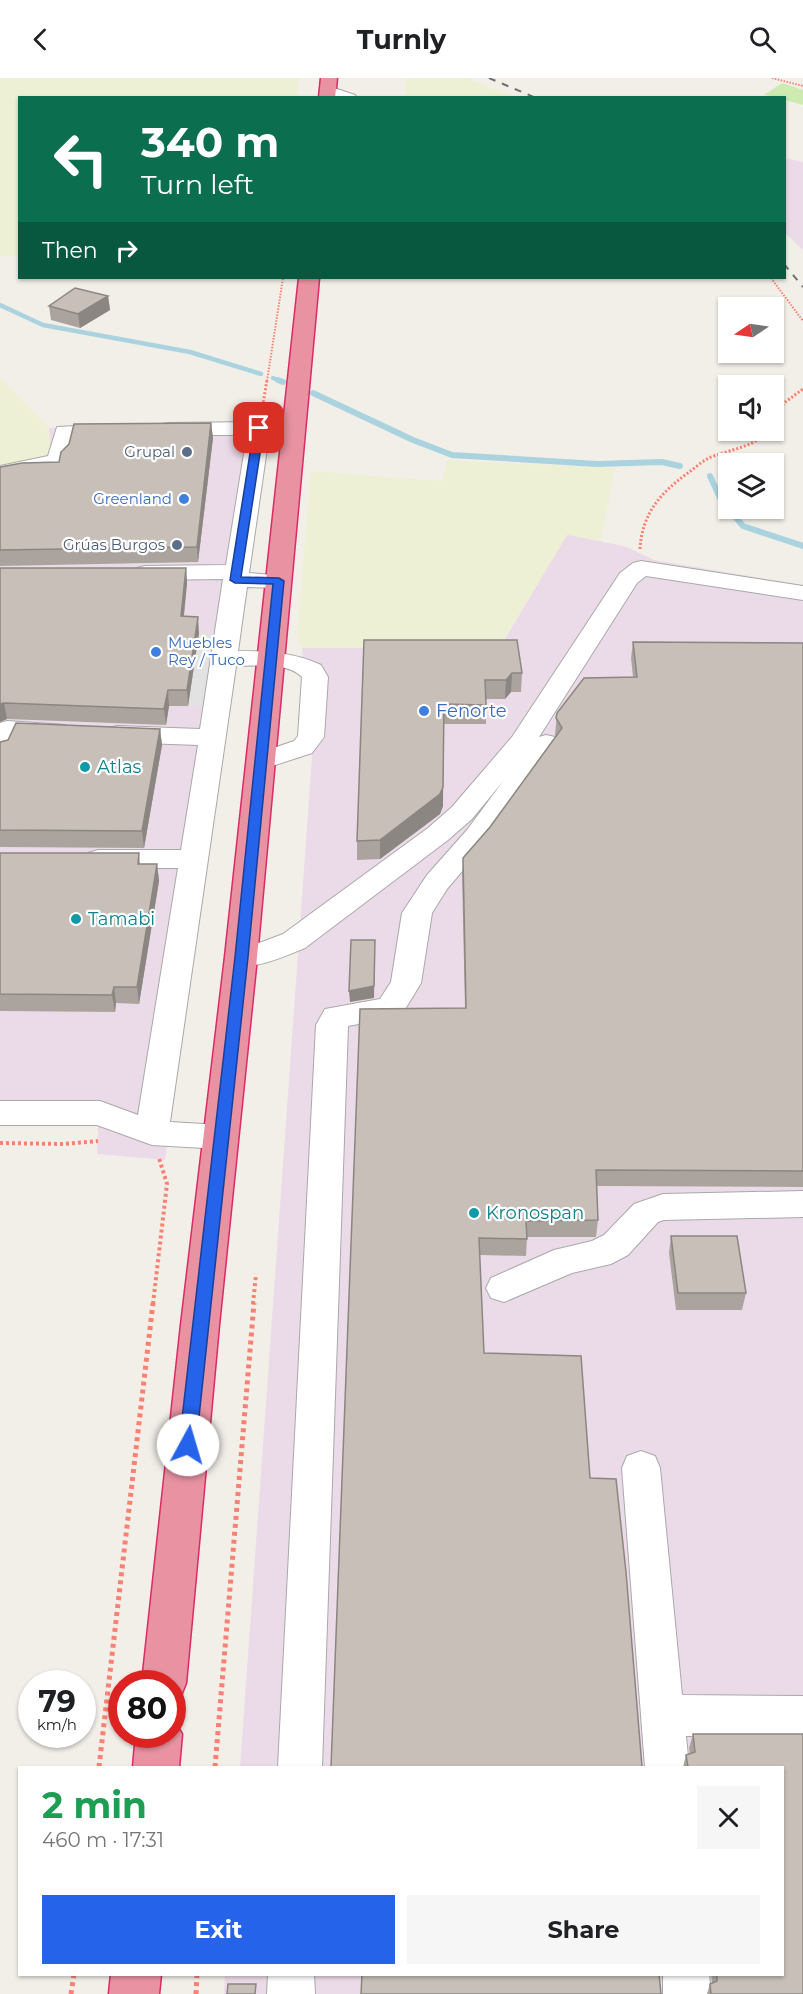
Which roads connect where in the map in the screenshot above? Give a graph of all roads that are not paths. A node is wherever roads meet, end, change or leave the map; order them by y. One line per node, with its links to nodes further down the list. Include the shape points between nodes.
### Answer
1 (328, 89): 2 (street)
2 (344, 96)
3 (309, 279): 7 (highway)
4 (0, 473): 6 (street, via 51,464 58,459 65,432 259,428)
5 (118, 573): 6 (street)
6 (236, 576): 7 (street); 9 (street)
7 (279, 581): 10 (highway)
8 (803, 593): 17 (street, via 641,568 628,578 522,742 462,813 294,941)
9 (225, 658): 10 (street); 12 (street)
10 (271, 659): 14 (highway); 14 (street, via 312,670 315,676 310,737 303,747)
11 (2, 736): 12 (street, via 81,732)
12 (213, 737): 16 (street)
13 (546, 743): 29 (street, via 417,913 406,983 390,1008 336,1017 332,1025)
14 (260, 762): 17 (highway)
15 (68, 858): 16 (street)
16 (193, 859): 19 (street)
17 (241, 957): 20 (highway)
18 (0, 1113): 19 (street, via 100,1113)
19 (152, 1133): 20 (street)
20 (220, 1137): 24 (highway)
21 (803, 1204): 22 (street, via 663,1207 646,1213 616,1245 599,1254 566,1260)
22 (504, 1288)
23 (641, 1468): 25 (street)
24 (165, 1670)
25 (662, 1715): 26 (street); 30 (street)
26 (803, 1716)
27 (158, 1748): 28 (highway)
28 (156, 1766)
29 (300, 1766)
30 (667, 1766)
31 (136, 1976): 34 (highway)
32 (291, 1976): 35 (street)
33 (686, 1976): 36 (street)
34 (134, 1994)
35 (291, 1994)
36 (687, 1994)

